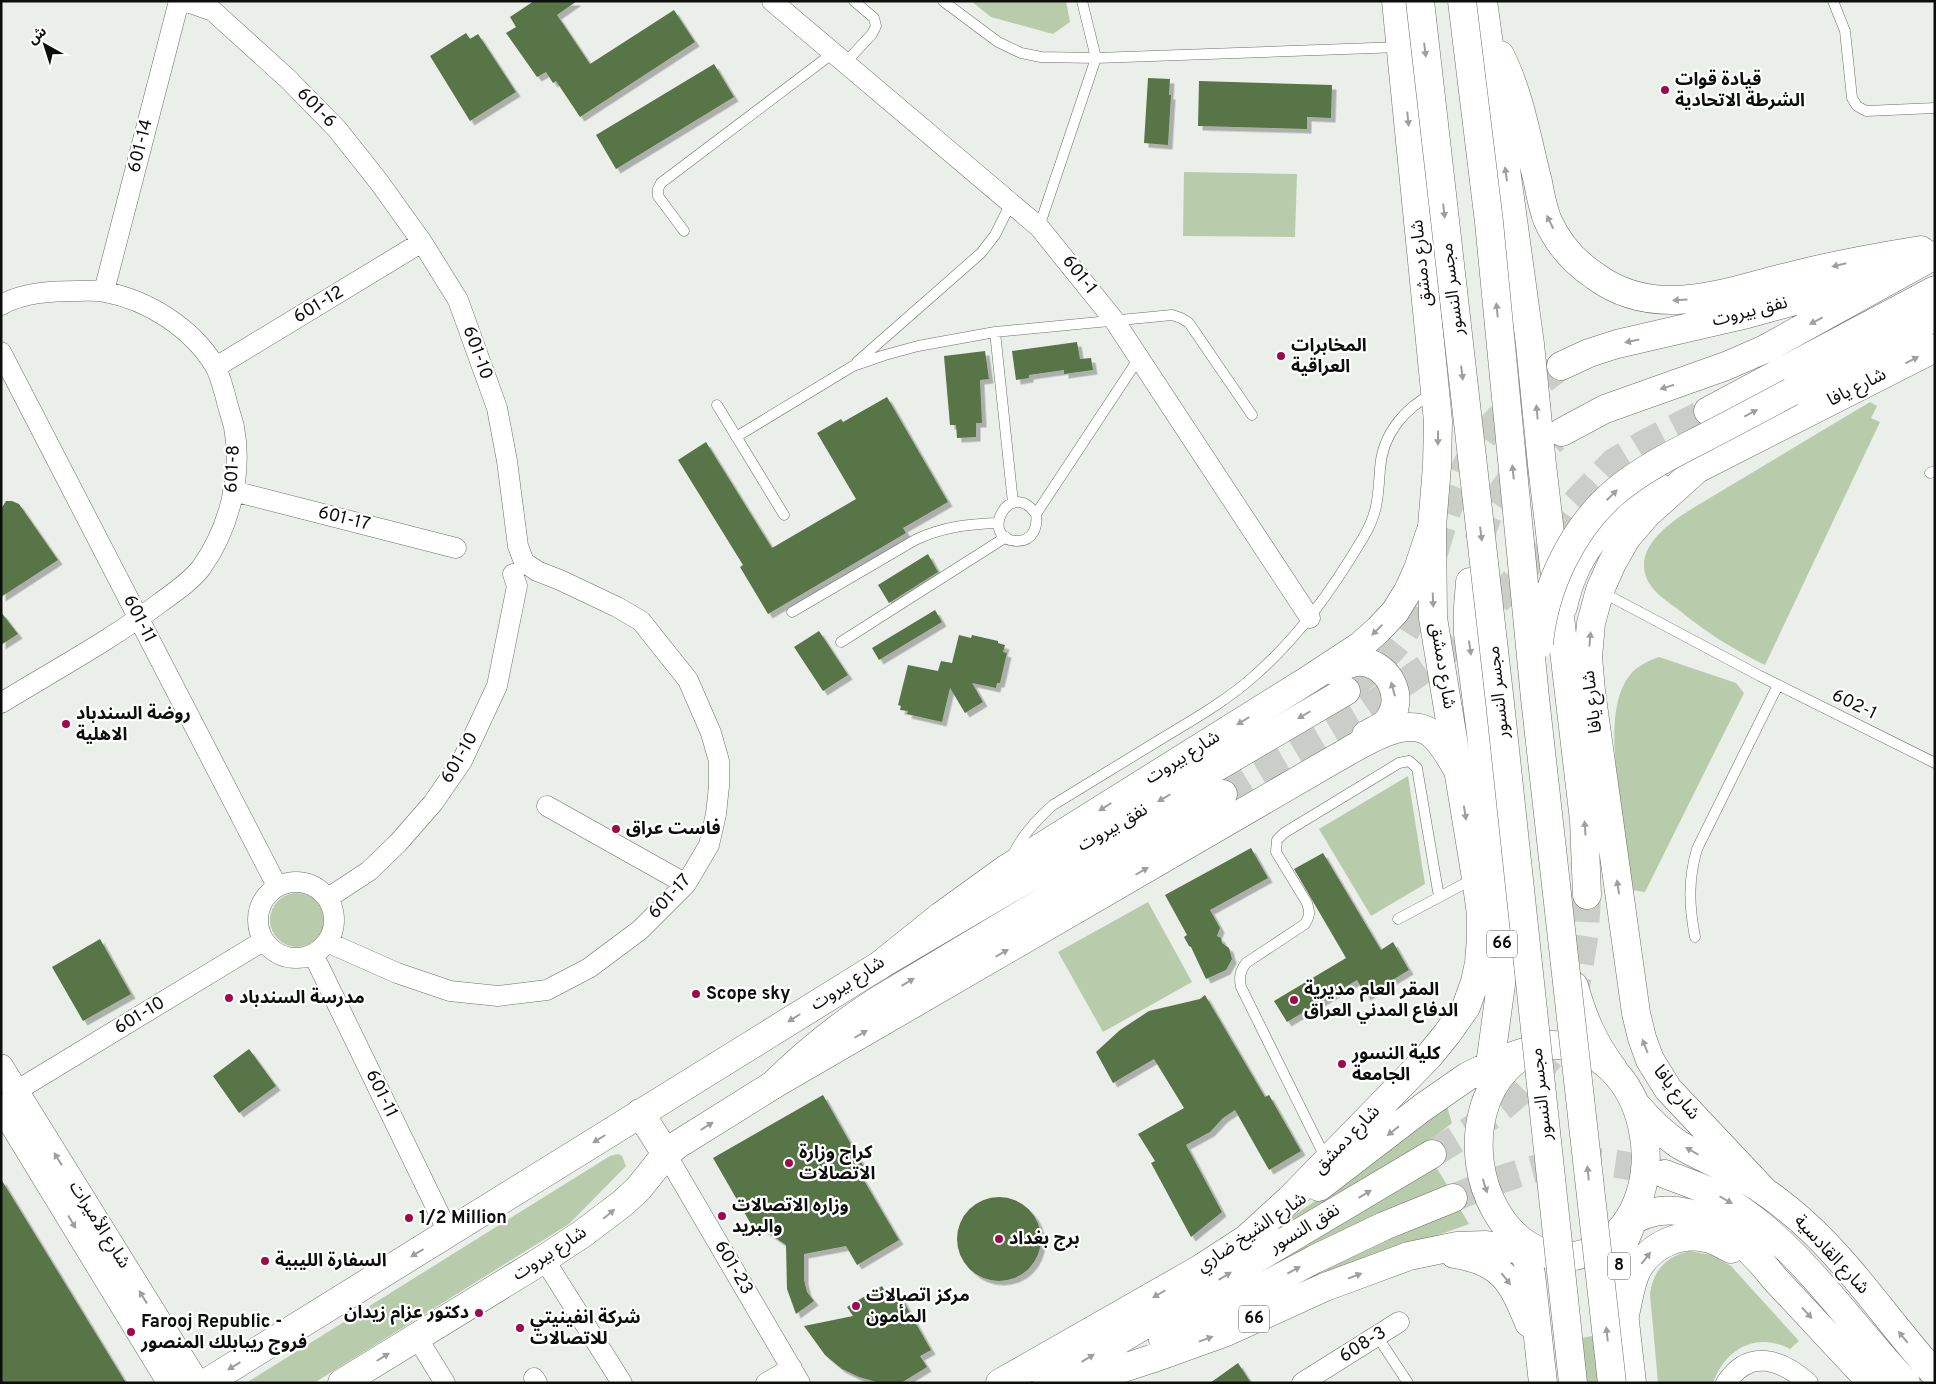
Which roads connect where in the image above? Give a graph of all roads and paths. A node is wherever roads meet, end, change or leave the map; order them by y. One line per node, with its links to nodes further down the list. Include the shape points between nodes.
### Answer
1 (179, 1): 23 (street, 601-14)
2 (185, 1): 20 (street, 601-6, via 214,12 295,86 337,129)
3 (772, 1): 14 (street, 601-1)
4 (854, 1): 14 (lane, via 874,18 876,26 872,34)
5 (943, 1): 15 (lane, via 998,42 1021,53 1041,57)
6 (1082, 1): 15 (lane)
7 (1396, 1): 13 (main road, شارع دمشق)
8 (1420, 1): 126 (main road, مجسر النسور, one-way to 126, bridge)
9 (1462, 1): 61 (main road, مجسر النسور, one-way to 9, bridge, via 1489,222)
10 (1483, 1): 12 (main road)
11 (1833, 1): 16 (lane, via 1845,31 1852,98 1857,106 1866,111)
12 (1486, 31): 21 (main road, one-way to 12, via 1848,263 1693,299 1663,301 1633,296 1606,284 1581,267 1547,218 1515,93 1503,61); 40 (main road, one-way to 12, via 1530,344)
13 (1401, 47): 15 (lane); 34 (main road, شارع دمشق, one-way to 34)
14 (839, 58): 17 (street, 601-1); 19 (lane, via 661,183 658,196)
15 (1096, 58): 18 (lane)
16 (1935, 108)
17 (1011, 203): 18 (street, 601-1); 31 (lane, via 995,235 981,253)
18 (1039, 227): 26 (street, 601-1)
19 (684, 232)
20 (422, 242): 33 (street, 601-12); 50 (street, 601-10, via 458,300 497,408 507,461)
21 (1930, 250): 32 (main road, نفق بيروت, one-way to 32, via 1806,298 1617,344); 38 (main road, one-way to 38, via 1765,349 1605,409)
22 (1935, 290): 36 (main road)
23 (104, 291): 24 (street, 601-8, via 53,290 11,299); 33 (street, 601-8, via 133,300 172,321 201,347)
24 (1, 305)
25 (1935, 317): 61 (main road, one-way to 25, bridge, via 1544,612 1552,585 1578,535 1614,492 1638,474)
26 (1114, 320): 27 (lane); 30 (street, 601-1); 37 (lane, via 1172,315 1189,323)
27 (995, 332): 31 (lane, via 918,346); 43 (lane)
28 (1935, 348): 41 (main road, شارع يافا, one-way to 28)
29 (1, 352): 56 (street, 601-11)
30 (1139, 358): 44 (lane); 55 (street, 601-1)
31 (853, 366): 39 (lane)
32 (1561, 366)
33 (216, 367): 42 (street, 601-8, via 234,428 237,459)
34 (1435, 393): 47 (main road, شارع دمشق, one-way to 47, via 1438,421); 55 (lane, via 1411,408 1386,441 1380,469 1380,490 1369,528 1338,581)
35 (717, 405): 39 (lane)
36 (1708, 411)
37 (1252, 415)
38 (1562, 432)
39 (736, 437): 45 (lane)
40 (1542, 465): 54 (main road); 86 (main road, via 1537,574 1542,672 1572,980 1589,1031)
41 (1697, 469): 52 (main road, شارع يافا, via 1647,514 1628,537); 54 (main road, via 1641,498 1603,528 1576,567)
42 (233, 490): 49 (street, 601-17); 56 (street, 601-8, via 228,518 200,569)
43 (1013, 503): 44 (lane, via 1027,504); 46 (lane, via 1002,510)
44 (1036, 514): 48 (lane, via 1036,528 1032,534 1020,541)
45 (784, 515)
46 (998, 523): 48 (lane); 53 (lane, via 961,525 930,533)
47 (1432, 527): 58 (main road, شارع بيروت, one-way to 58, via 1418,569 1395,612 1360,646); 65 (main road, شارع دمشق, one-way to 65, via 1433,618)
48 (1006, 537): 57 (lane)
49 (456, 548)
50 (518, 568): 69 (street, 601-17, via 560,580 641,621 688,680 711,733 719,761 719,786 710,845); 74 (street, 601-10, via 497,686 462,761 433,803 398,843 369,871)
51 (1470, 582): 71 (main road, one-way to 71, via 1468,634)
52 (1600, 590): 59 (lane, 602-1); 97 (main road, شارع يافا, one-way to 52, via 1668,1088 1650,1060 1642,1038 1590,691 1591,623)
53 (792, 612)
54 (1561, 617): 72 (main road, one-way to 54, via 1584,820)
55 (1310, 618): 68 (lane, via 1236,692 1053,805 1021,839)
56 (139, 619): 62 (street, 601-8); 70 (street, 601-11)
57 (841, 642)
58 (1308, 680): 63 (main road, one-way to 58, via 1386,722 1393,712 1394,687 1384,672 1368,662 1355,662); 68 (main road, شارع بيروت, one-way to 68)
59 (1778, 685): 64 (lane, 602-1); 76 (lane, via 1697,850 1689,895)
60 (1346, 691): 80 (main road, نفق بيروت, one-way to 80)
61 (1535, 698): 127 (main road, مجسر النسور, one-way to 61, bridge)
62 (1, 703)
63 (1333, 760): 65 (main road, شارع بيروت, via 1386,732 1417,726 1442,744); 87 (main road, شارع بيروت, one-way to 63)
64 (1935, 763)
65 (1459, 772): 71 (main road, شارع دمشق, one-way to 71)
66 (1223, 794): 87 (main road, نفق بيروت, one-way to 66, via 836,1028 877,1001)
67 (547, 806): 69 (street)
68 (1006, 869): 80 (main road, شارع بيروت)
69 (686, 884): 79 (street, 601-17, via 640,930 589,968 547,990 498,996 450,991)
70 (277, 886): 74 (street, via 286,882 305,882); 77 (street, via 265,896 258,911)
71 (1489, 889): 73 (lane); 78 (main road, via 1498,929); 81 (main road, 66, via 1502,977); 82 (main road, شارع دمشق, via 1480,963)
72 (1588, 895)
73 (1439, 897): 75 (lane); 95 (lane, via 1417,768 1409,761 1399,763 1277,840 1276,852 1307,903 1309,918 1246,964 1240,971 1241,987)
74 (328, 898): 79 (street, via 334,920 332,932)
75 (1398, 919)
76 (1695, 937)
77 (263, 941): 79 (street, via 286,957 299,958); 88 (street, 601-10)
78 (1493, 946): 81 (main road, via 1499,971); 82 (main road, via 1480,984)
79 (320, 948): 100 (street, 601-11)
80 (880, 965): 91 (main road, شارع بيروت, one-way to 91)
81 (1500, 1000): 84 (main road, 66); 90 (main road, via 1488,1041 1475,1058)
82 (1466, 1006): 95 (main road, شارع دمشق, via 1429,1056)
83 (1540, 1047): 84 (main road, شارع الشيخ ضاري); 86 (main road, via 1576,1047 1598,1057); 92 (main road, via 1505,1069 1488,1097)
84 (1491, 1064): 90 (main road, شارع الشيخ ضاري); 92 (main road, 66)
85 (1, 1067): 88 (street, شارع الأميرات)
86 (1614, 1070): 89 (main road)
87 (773, 1086): 93 (main road, شارع بيروت, one-way to 87)
88 (9, 1099): 114 (street, شارع الأميرات, one-way to 114); 115 (street, شارع الأميرات, one-way to 88)
89 (1636, 1104): 97 (main road, شارع القادسية, one-way to 89, via 1678,1143); 99 (main road, via 1645,1142 1645,1168)
90 (1422, 1108): 102 (main road, شارع الشيخ ضاري, one-way to 102)
91 (640, 1113): 93 (main road); 100 (main road, شارع بيروت, one-way to 100)
92 (1481, 1121): 101 (main road, one-way to 101, via 1479,1153 1484,1184 1494,1208)
93 (666, 1154): 104 (main road, شارع بيروت, one-way to 93, via 606,1218 639,1188); 112 (street, 601-23)
94 (1432, 1154): 122 (main road, نفق النسور, one-way to 94)
95 (1327, 1160): 102 (main road, شارع دمشق)
96 (1665, 1174): 132 (main road, one-way to 132, via 1723,1198 1766,1228)
97 (1764, 1191): 111 (main road, شارع القادسية, one-way to 97, via 1832,1251 1794,1214)
98 (1453, 1198): 113 (main road, one-way to 98, via 1315,1258)
99 (1633, 1212): 101 (main road, via 1606,1243 1590,1252 1572,1256 1548,1254); 105 (main road, via 1665,1210 1693,1214 1718,1226 1746,1246); 106 (main road, 8, via 1620,1251)
100 (449, 1234): 116 (main road, شارع بيروت, one-way to 116)
101 (1515, 1239): 103 (main road, 66); 110 (main road, via 1527,1260 1533,1287)
102 (1245, 1240): 121 (main road, شارع الشيخ ضاري, one-way to 121, via 1158,1294)
103 (1430, 1251): 110 (main road, one-way to 110, via 1465,1256 1500,1271 1517,1295); 113 (main road, 66, one-way to 103, via 1226,1332 1325,1287)
104 (544, 1259): 108 (main road, شارع بيروت); 119 (street)
105 (1774, 1278): 106 (main road, one-way to 105, via 1637,1270 1651,1251 1669,1240 1690,1236 1712,1239); 131 (main road, one-way to 131)
106 (1624, 1319): 110 (main road, via 1614,1289 1606,1279 1595,1273 1582,1273 1567,1278 1546,1301); 128 (main road, 8)
107 (1399, 1322): 109 (street, 608-3)
108 (416, 1336): 117 (main road, شارع بيروت, one-way to 108); 118 (street)
109 (1377, 1336): 123 (street, 608-3); 124 (lane)
110 (1537, 1342): 125 (main road)
111 (1935, 1374)
112 (796, 1376): 120 (street)
113 (1084, 1380)
114 (170, 1383)
115 (197, 1383)
116 (206, 1383)
117 (342, 1383)
118 (445, 1383)
119 (622, 1383)
120 (766, 1383)
121 (1000, 1383)
122 (1047, 1383)
123 (1302, 1383)
124 (1408, 1383)
125 (1543, 1383)
126 (1573, 1383)
127 (1612, 1383)
128 (1632, 1383)
129 (1726, 1383): 130 (street, via 1745,1364 1769,1360 1790,1368)
130 (1808, 1383)
131 (1872, 1383)
132 (1906, 1383)

